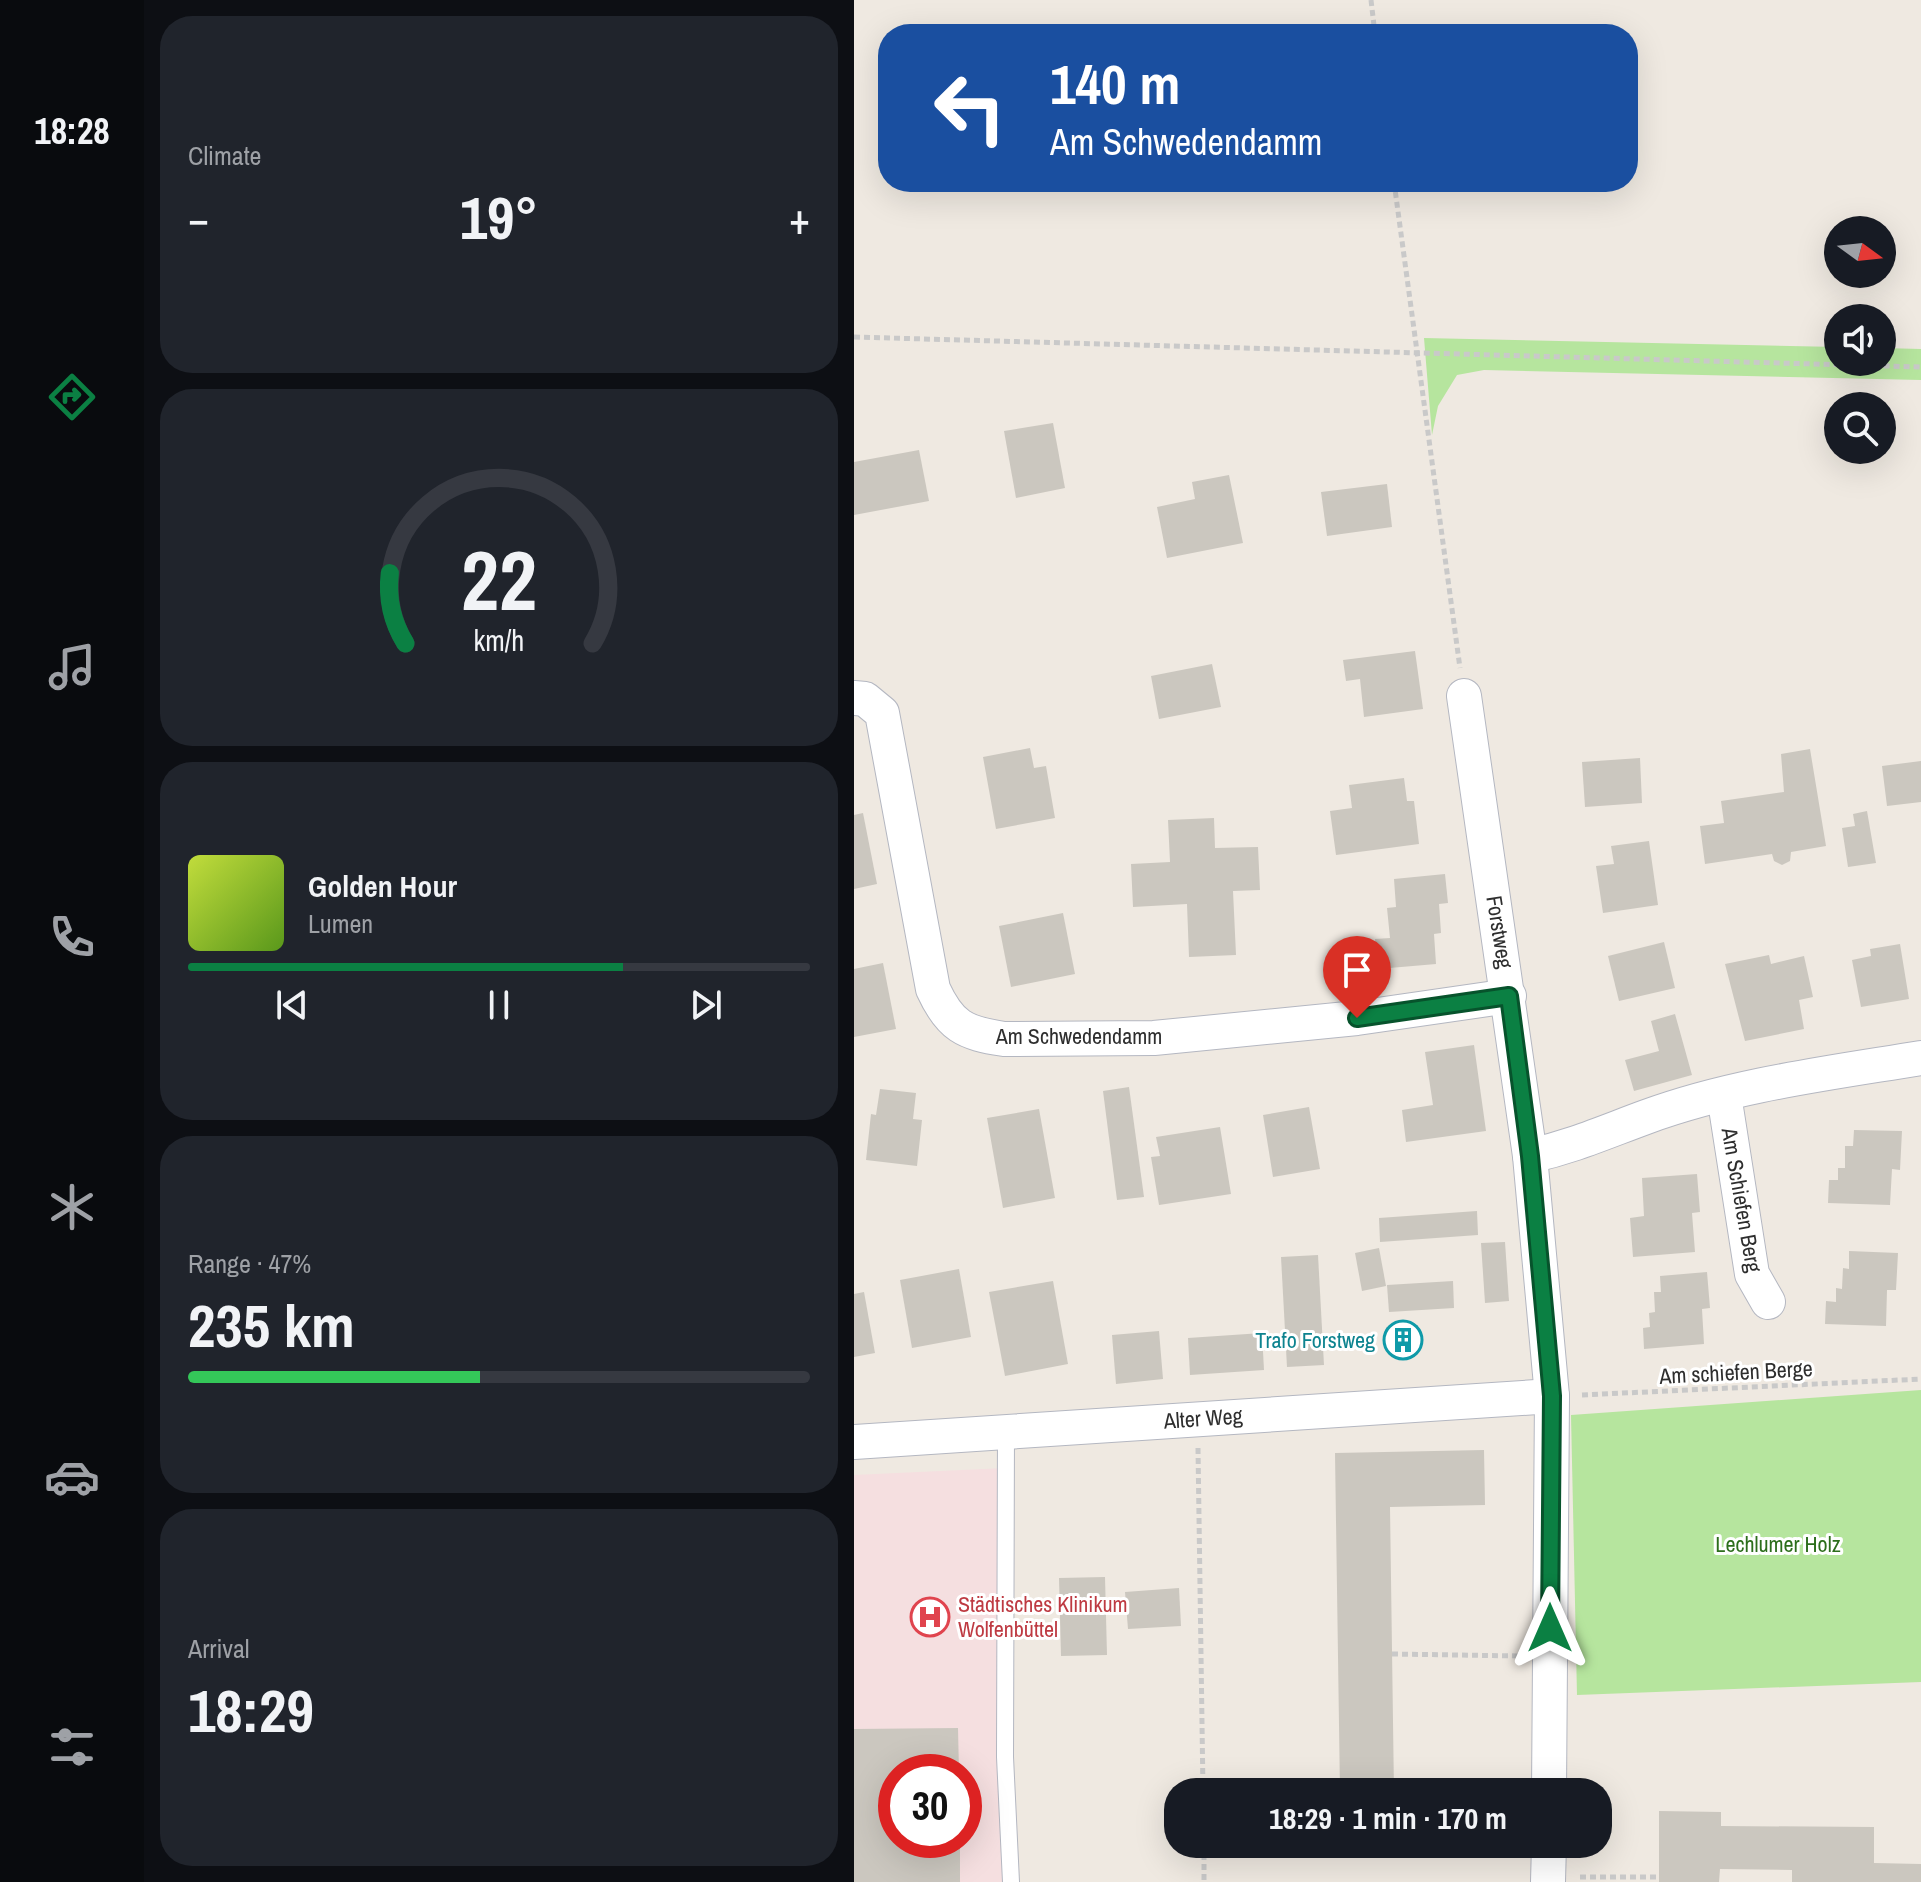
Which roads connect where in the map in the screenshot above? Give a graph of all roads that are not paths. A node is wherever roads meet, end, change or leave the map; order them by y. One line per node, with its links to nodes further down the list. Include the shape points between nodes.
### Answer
1 (1464, 696): 3 (street, Forstweg)
2 (854, 698): 3 (street, Am Schwedendamm, via 865,699 882,713 933,989 944,1013 958,1026 1004,1039 1154,1038)
3 (1509, 996): 6 (street, Forstweg)
4 (1921, 1058): 5 (street, Am Schiefen Berg)
5 (1724, 1095): 6 (street, Am Schiefen Berg, via 1646,1117 1576,1146); 7 (street, Am Schiefen Berg, via 1752,1274)
6 (1530, 1156): 8 (street, Forstweg)
7 (1768, 1302)
8 (1552, 1396): 9 (street, Alter Weg); 11 (street, Forstweg)
9 (1006, 1430): 10 (street, Alter Weg); 12 (lane, via 1005,1757)
10 (854, 1442)
11 (1549, 1778)
12 (1011, 1882)

